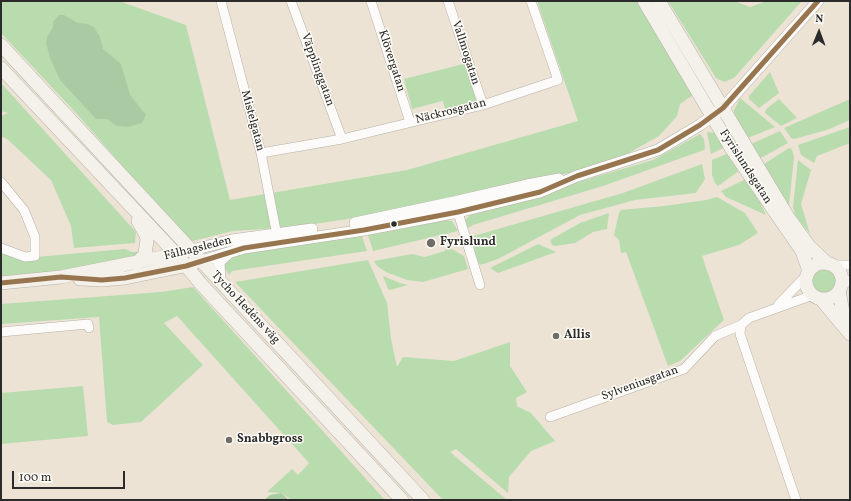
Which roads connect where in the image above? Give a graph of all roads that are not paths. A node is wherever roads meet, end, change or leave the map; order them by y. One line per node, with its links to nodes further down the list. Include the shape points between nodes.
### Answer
1 (221, 1): 16 (street, Mistelgatan)
2 (291, 1): 15 (street, Väpplinggatan)
3 (371, 1): 14 (street, Klövergatan)
4 (448, 1): 11 (street, Vallmogatan)
5 (531, 1): 11 (street, Näckrosgatan, via 558,80)
6 (644, 1): 13 (main road, Fyrislundsgatan)
7 (659, 1): 12 (main road, Fyrislundsgatan)
8 (818, 1): 12 (street, Fålhagsleden)
9 (1, 45): 22 (main road, Tycho Hedéns väg)
10 (1, 68): 18 (main road, Tycho Hedéns väg)
11 (483, 105): 14 (street, Näckrosgatan)
12 (723, 108): 13 (street, Fålhagsleden); 27 (main road, Fyrislundsgatan, via 788,217 809,246)
13 (712, 116): 19 (street, Fålhagsleden, via 658,150 577,176 527,184); 30 (main road, Fyrislundsgatan, via 802,251)
14 (410, 122): 15 (street, Näckrosgatan)
15 (342, 139): 16 (street, Näckrosgatan)
16 (261, 153): 20 (street, Mistelgatan)
17 (1, 182): 21 (street, via 24,210 35,237 35,256 25,257)
18 (127, 203): 24 (main road, Tycho Hedéns väg); 26 (main road, via 146,235 144,254)
19 (456, 207): 20 (street, Fålhagsleden); 34 (street)
20 (278, 238): 22 (street, Fålhagsleden, via 232,240); 23 (street, Fålhagsleden)
21 (1, 248)
22 (192, 250): 24 (main road, Fålhagsleden); 25 (main road, Tycho Hedéns väg)
23 (230, 253): 25 (street, Fålhagsleden); 32 (street, via 219,262)
24 (177, 255): 26 (main road, Fålhagsleden); 28 (main road, Tycho Hedéns väg)
25 (202, 261): 28 (main road, Fålhagsleden); 32 (main road, Tycho Hedéns väg)
26 (136, 264): 31 (main road, Fålhagsleden)
27 (829, 265): 29 (street); 30 (main road, via 817,265); 35 (main road, via 841,276)
28 (186, 266): 31 (main road, Fålhagsleden, via 125,278 102,280); 44 (main road, Tycho Hedéns väg)
29 (850, 266)
30 (808, 273): 36 (main road, via 807,286); 37 (street, Sylveniusgatan)
31 (60, 277): 33 (main road, Fålhagsleden)
32 (220, 281): 45 (main road, Tycho Hedéns väg)
33 (1, 283)
34 (480, 286)
35 (843, 286): 36 (main road, via 831,297); 40 (main road, via 842,307)
36 (817, 297): 37 (street, Sylveniusgatan); 42 (main road)
37 (774, 308): 38 (street, Sylveniusgatan, via 749,318)
38 (741, 325): 43 (street, Sylveniusgatan, via 715,336 684,369); 46 (street, via 740,334)
39 (89, 328): 41 (street, via 88,324)
40 (850, 329)
41 (1, 332)
42 (850, 334)
43 (550, 417)
44 (402, 500)
45 (423, 500)
46 (796, 500)

